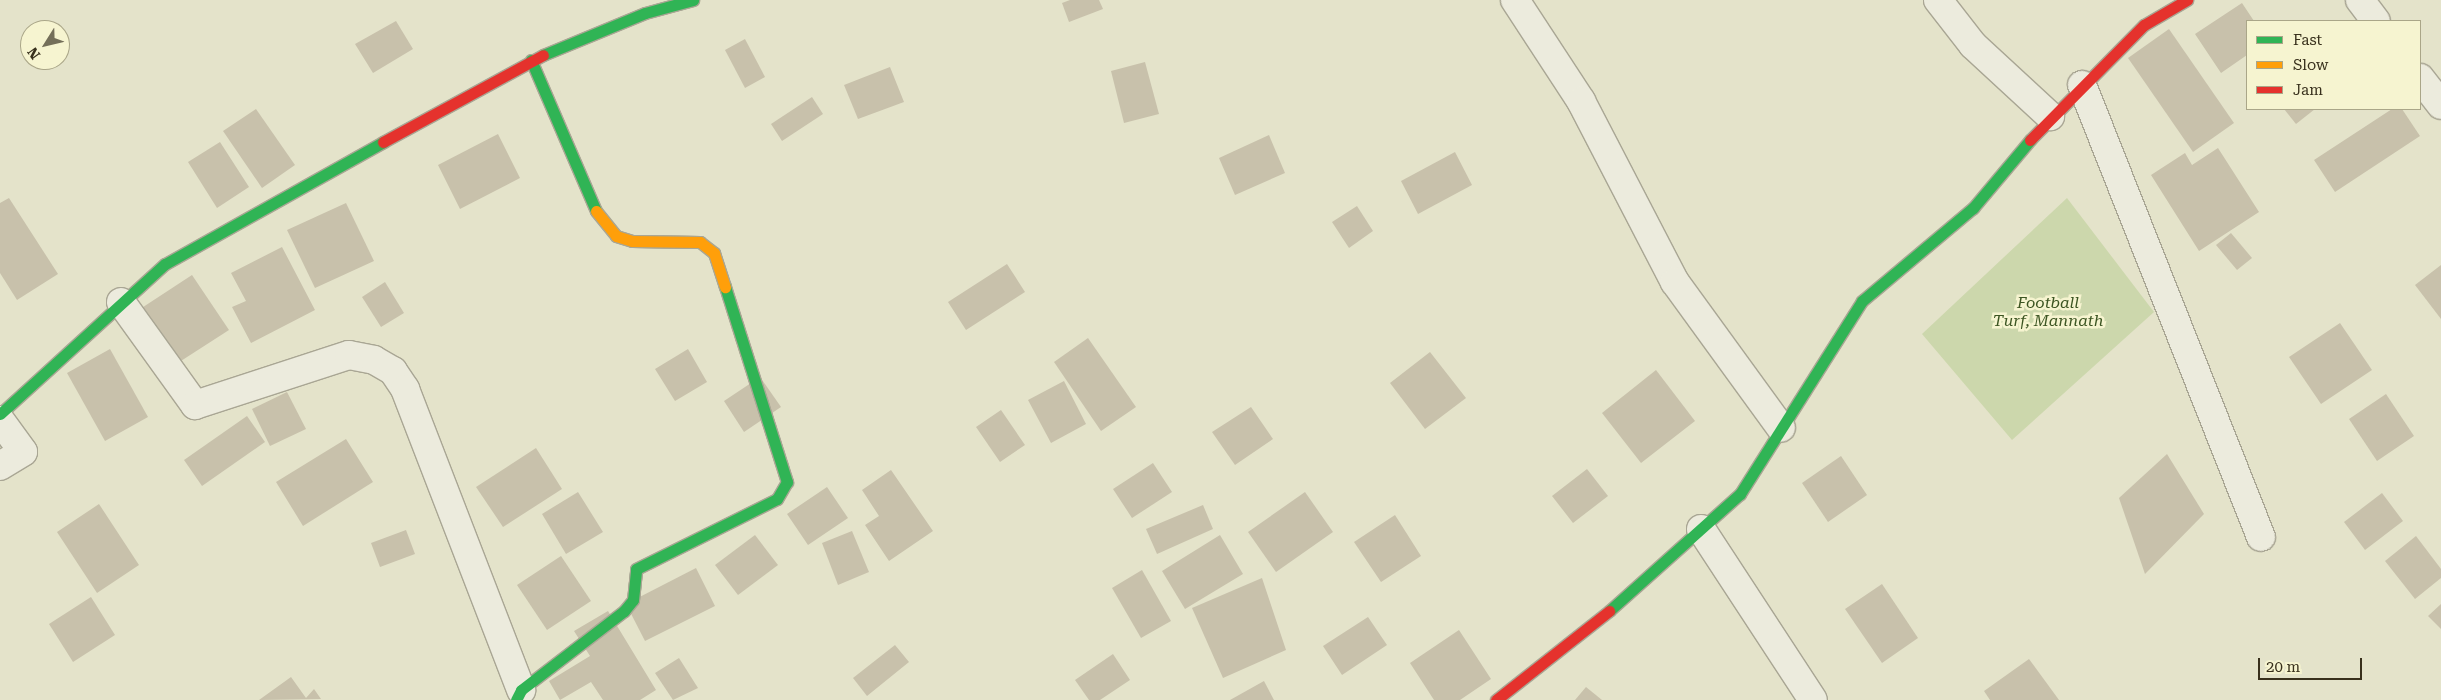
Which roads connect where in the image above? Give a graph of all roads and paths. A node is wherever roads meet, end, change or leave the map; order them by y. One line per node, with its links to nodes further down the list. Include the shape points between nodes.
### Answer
1 (693, 0): 7 (street, via 645,13)
2 (1515, 0): 15 (street, via 1581,101 1674,282)
3 (1938, 0): 11 (street, via 1974,46)
4 (2187, 0): 9 (street, via 2144,25)
5 (2360, 0): 6 (street)
6 (2375, 20)
7 (532, 60): 12 (street, via 227,227 165,264); 19 (street, via 601,222 616,236 632,241 700,242 714,253 787,482 777,499 647,560 636,569 633,600 624,611)
8 (2421, 79): 10 (street)
9 (2082, 85): 11 (street); 18 (street)
10 (2441, 105)
11 (2050, 116): 15 (street, via 1973,208 1862,301)
12 (121, 302): 13 (street); 19 (street, via 195,406 349,355 374,360 393,371 405,389)
13 (0, 414)
14 (0, 420): 16 (street, via 23,452)
15 (1781, 428): 17 (street, via 1740,494)
16 (0, 466)
17 (1701, 529): 20 (street, via 1569,646); 21 (street)
18 (2261, 537)
19 (518, 695)
20 (1496, 700)
21 (1813, 700)

